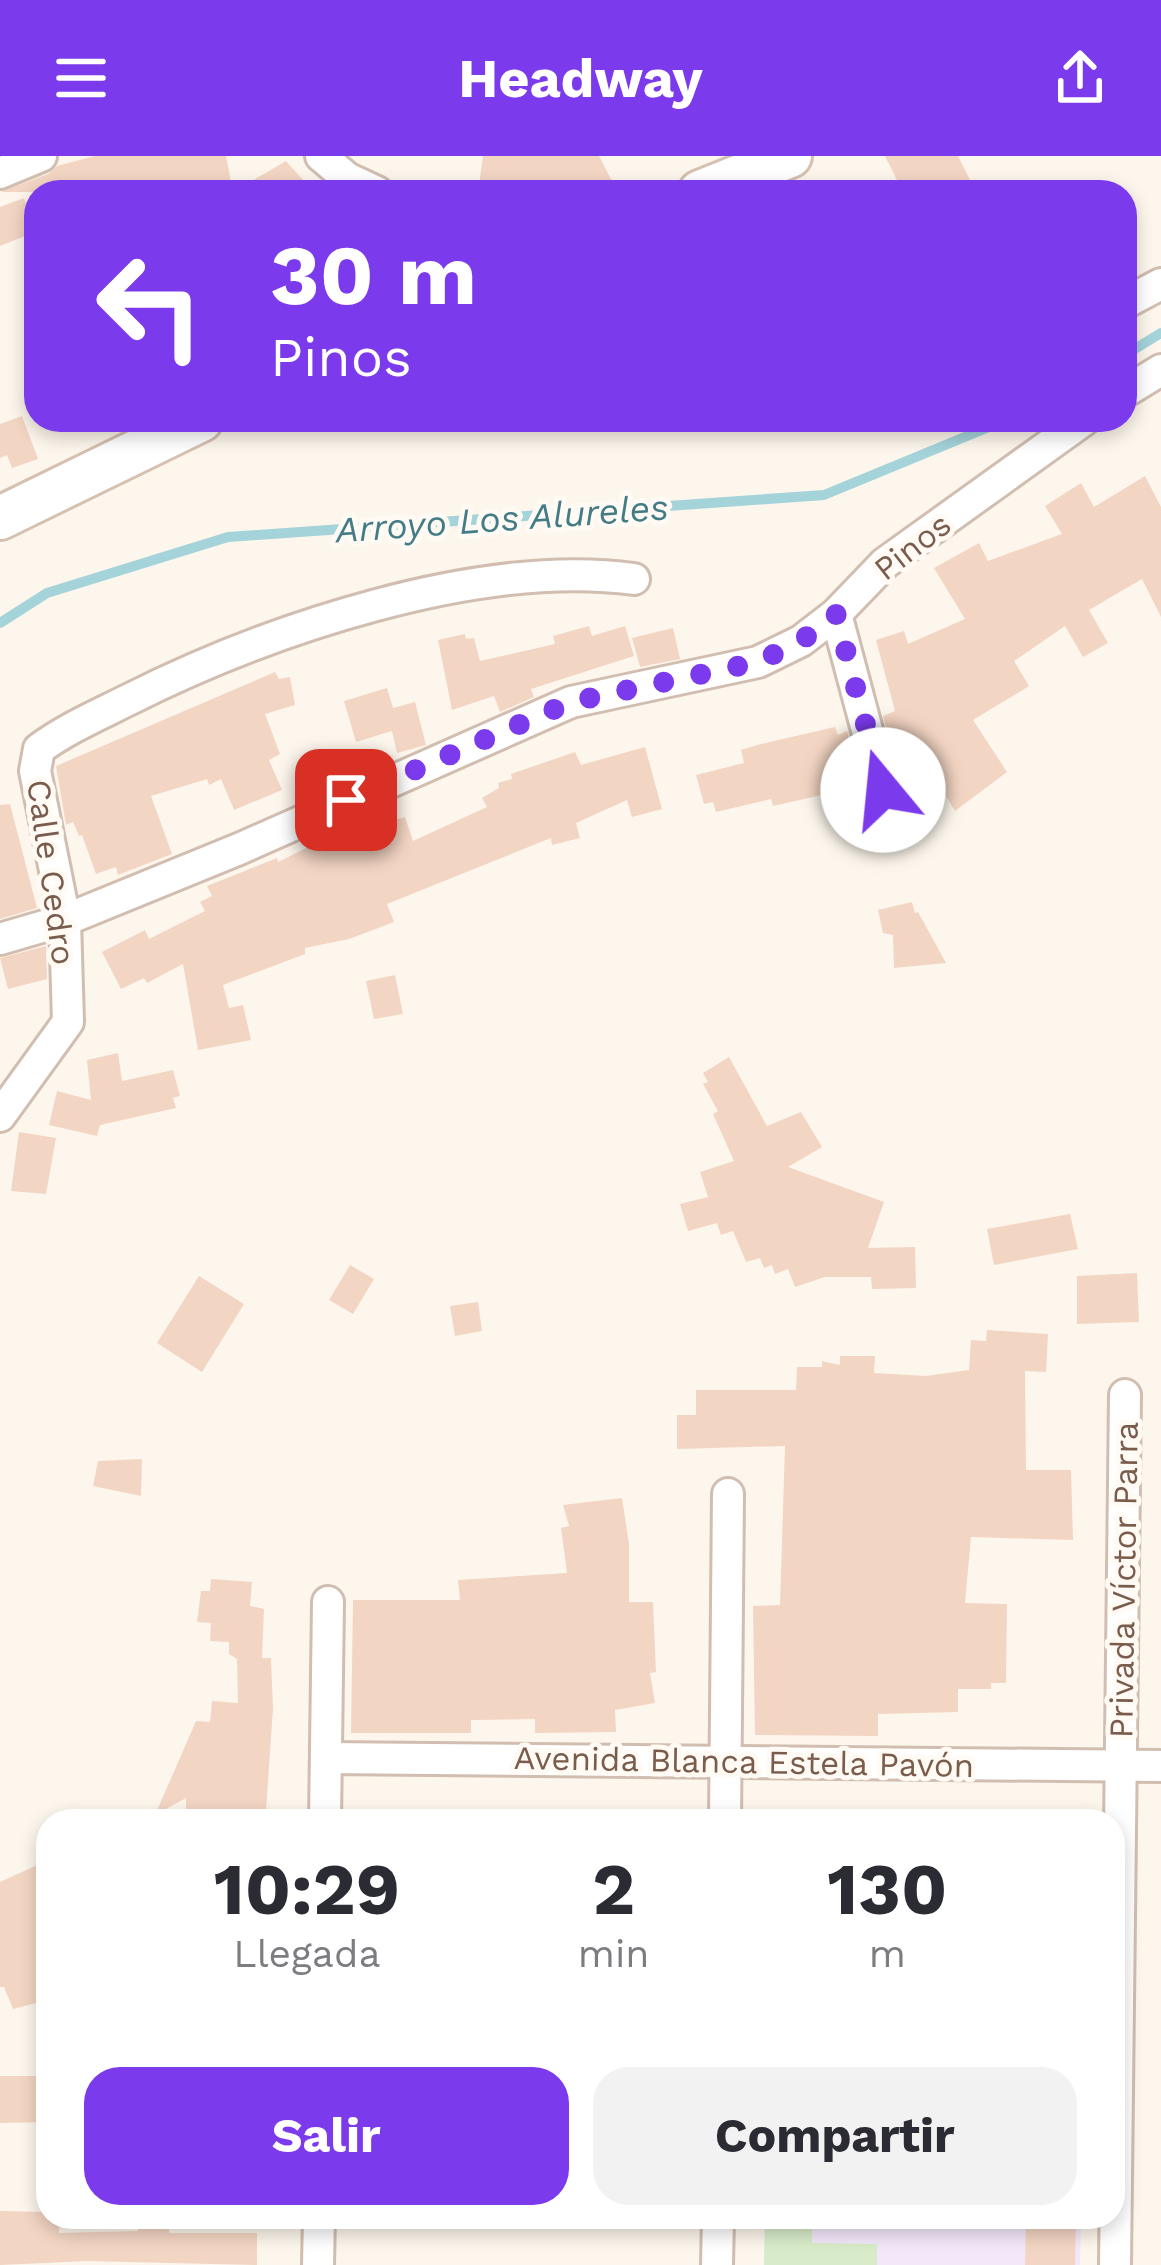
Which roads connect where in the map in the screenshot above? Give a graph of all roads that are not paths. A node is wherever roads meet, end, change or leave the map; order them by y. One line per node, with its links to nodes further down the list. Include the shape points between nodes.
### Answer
1 (40, 156): 4 (street)
2 (320, 156): 6 (street)
3 (790, 156): 5 (main road)
4 (0, 173)
5 (719, 177)
6 (351, 180)
7 (176, 432): 9 (main road)
8 (1067, 432): 11 (street, Pinos, via 885,563)
9 (0, 518)
10 (634, 579): 13 (street, Calle Cedro, via 584,572 434,592 273,636 57,736 39,749 35,771)
11 (836, 614): 12 (street); 13 (street, Pinos, via 758,662 571,702)
12 (883, 790)
13 (65, 920): 14 (street, Pinos); 15 (street, Calle Cedro, via 68,1022)
14 (0, 939)
15 (0, 1116)
16 (1125, 1395): 21 (street, Privada Víctor Parra)
17 (728, 1494): 20 (street)
18 (328, 1602): 19 (street)
19 (326, 1757): 20 (street, Avenida Blanca Estela Pavón); 23 (street)
20 (726, 1760): 21 (street, Avenida Blanca Estela Pavón); 24 (street)
21 (1121, 1765): 22 (street, Avenida Blanca Estela Pavón); 25 (street, Privada Víctor Parra)
22 (1161, 1766)
23 (325, 1809)
24 (725, 1809)
25 (1120, 1809)
26 (319, 2229): 29 (street)
27 (718, 2229): 30 (street)
28 (1115, 2229): 31 (street, Privada Víctor Parra)
29 (318, 2265)
30 (717, 2265)
31 (1115, 2265)

